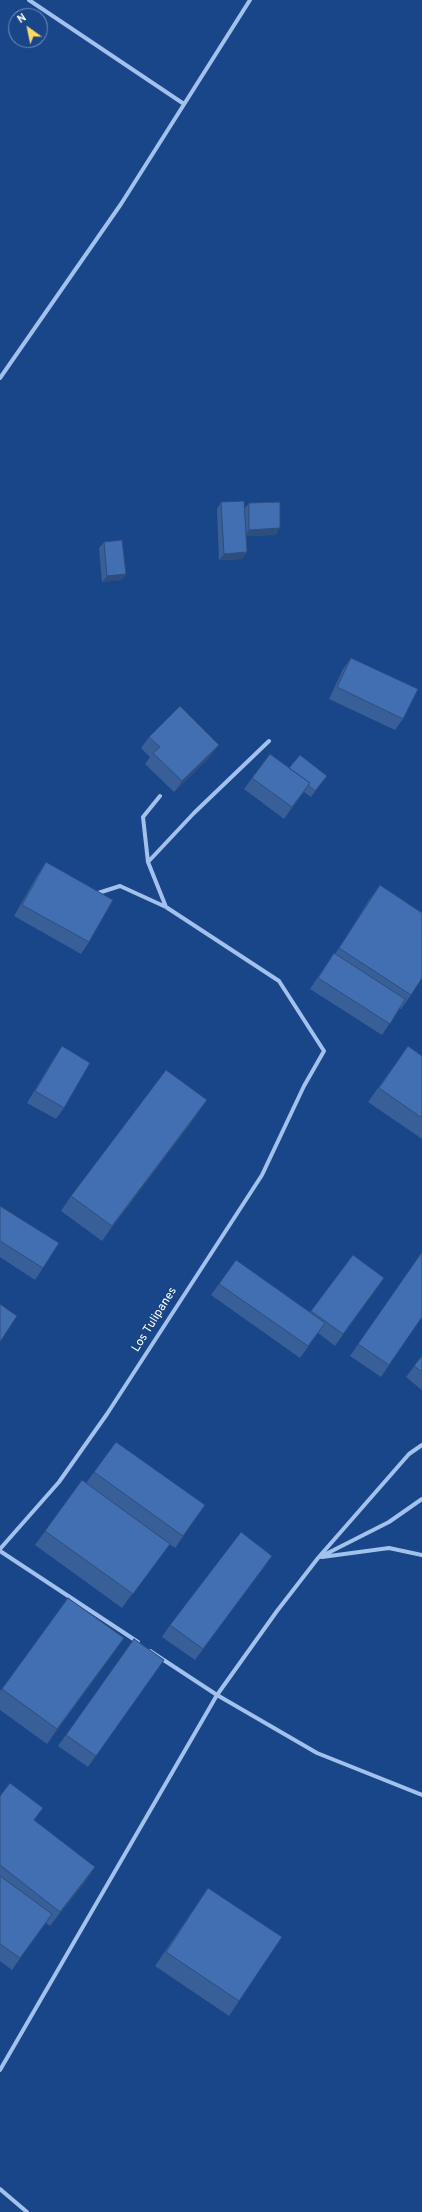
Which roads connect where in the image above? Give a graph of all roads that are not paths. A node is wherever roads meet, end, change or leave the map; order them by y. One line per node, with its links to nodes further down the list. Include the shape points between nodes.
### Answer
1 (29, 0): 3 (street)
2 (250, 0): 3 (street)
3 (184, 104): 4 (street, via 121,204)
4 (0, 378)
5 (269, 741): 7 (street, via 194,813)
6 (160, 796): 7 (street, via 143,817)
7 (148, 862): 9 (street)
8 (95, 894): 9 (street, via 120,886)
9 (166, 907): 12 (street, Los Tulipanes, via 279,981 324,1051 304,1086 262,1175 107,1414 59,1482)
10 (422, 1445): 14 (street, via 409,1454)
11 (422, 1499): 14 (street, via 389,1522)
12 (0, 1550): 15 (street)
13 (422, 1555): 14 (street, via 388,1548)
14 (318, 1558): 15 (street, via 277,1610)
15 (217, 1695): 16 (street, via 317,1753); 17 (street)
16 (422, 1795)
17 (0, 2070)
18 (0, 2189): 19 (street)
19 (28, 2212)

